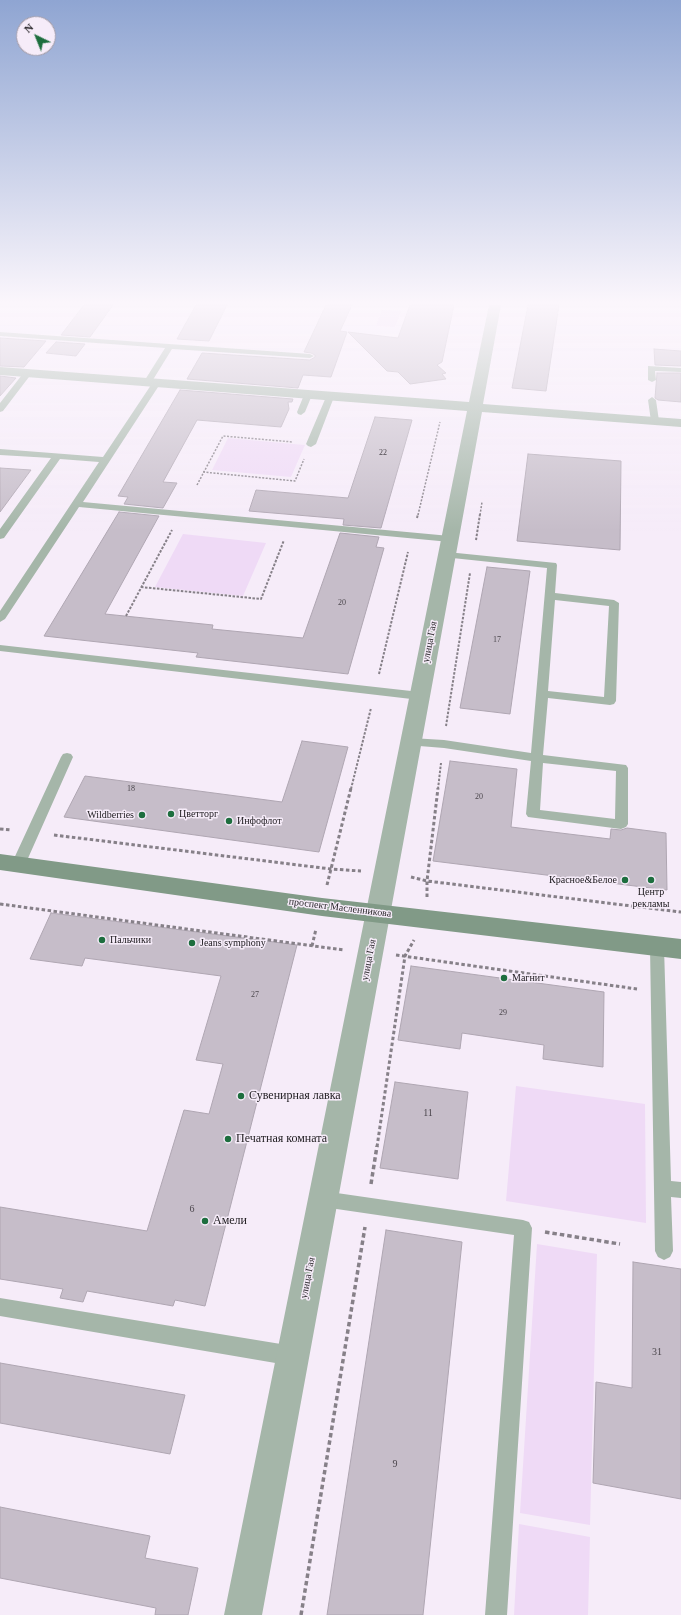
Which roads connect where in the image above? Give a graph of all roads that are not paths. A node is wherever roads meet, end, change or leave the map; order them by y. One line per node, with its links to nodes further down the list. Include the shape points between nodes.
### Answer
1 (22, 380): 10 (lane)
2 (110, 380): 5 (street)
3 (153, 380): 5 (lane)
4 (480, 380): 9 (street, улица Гая)
5 (151, 384): 6 (street); 17 (lane)
6 (308, 395): 7 (street); 11 (lane)
7 (330, 397): 9 (street); 14 (lane)
8 (652, 400): 12 (lane)
9 (475, 408): 12 (street); 20 (street, улица Гая)
10 (0, 409)
11 (301, 412)
12 (654, 421): 13 (street)
13 (681, 423)
14 (311, 444)
15 (0, 452): 16 (lane)
16 (57, 456): 17 (lane); 19 (lane)
17 (105, 460): 18 (lane)
18 (76, 504): 20 (lane, via 412,536); 22 (lane)
19 (0, 536)
20 (449, 547): 21 (lane, via 473,557 552,564); 25 (street, улица Гая)
21 (550, 596): 24 (lane); 24 (lane, via 614,603 610,701)
22 (0, 619)
23 (0, 648): 25 (lane)
24 (542, 694): 28 (lane)
25 (420, 696): 26 (street, улица Гая)
26 (411, 742): 28 (lane, via 444,744); 30 (street, улица Гая)
27 (67, 757): 29 (lane, via 33,833)
28 (537, 758): 28 (lane, via 622,768 621,824 533,814)
29 (9, 864): 30 (main road, проспект Масленникова)
30 (378, 913): 31 (main road, проспект Масленникова); 35 (street, улица Гая)
31 (657, 947): 32 (main road, проспект Масленникова); 33 (lane)
32 (681, 949)
33 (663, 1188): 34 (lane); 36 (lane)
34 (681, 1190)
35 (323, 1199): 38 (street, улица Гая); 40 (lane, via 523,1228)
36 (664, 1251)
37 (0, 1307): 38 (lane)
38 (293, 1356): 39 (street, улица Гая)
39 (243, 1615)
40 (496, 1615)

